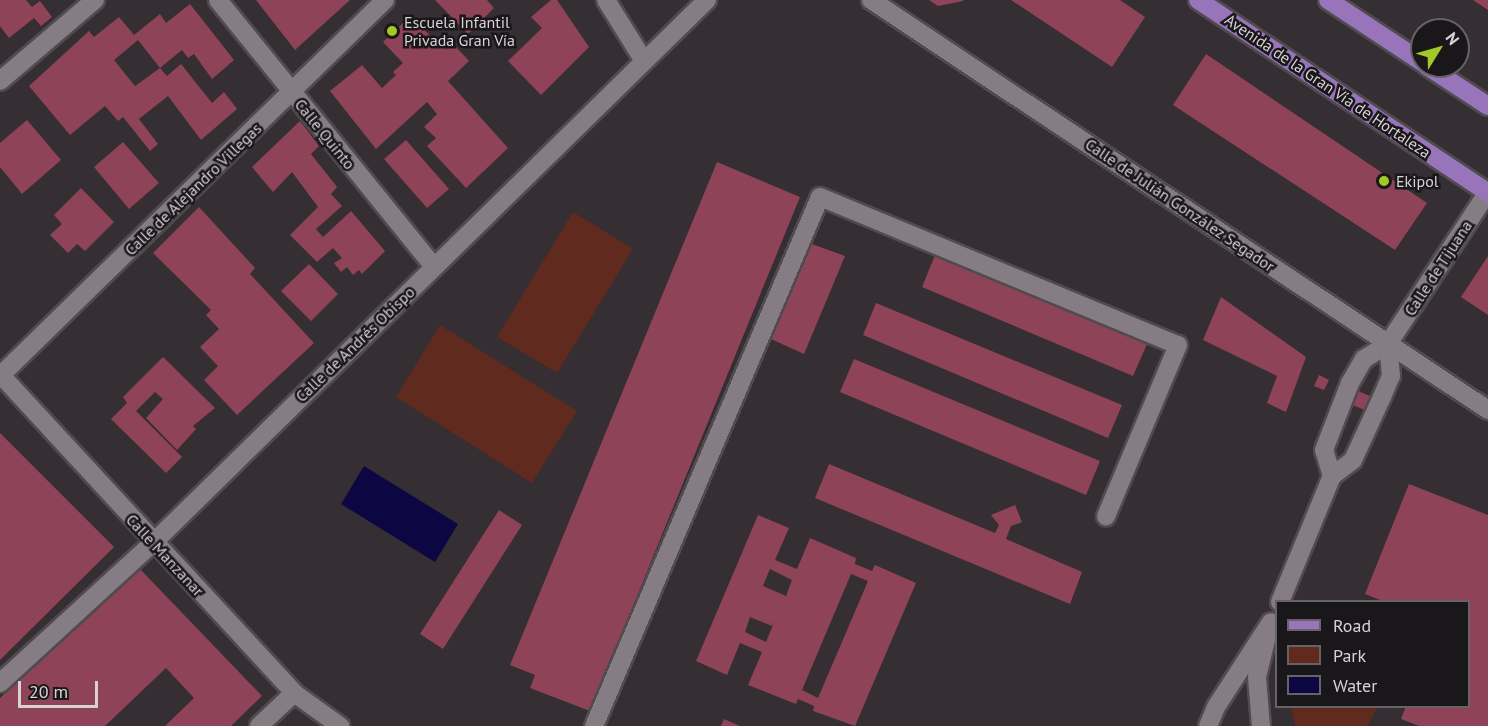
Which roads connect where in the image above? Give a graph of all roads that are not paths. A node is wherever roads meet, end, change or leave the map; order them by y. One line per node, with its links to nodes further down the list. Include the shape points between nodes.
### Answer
1 (95, 0): 12 (street)
2 (218, 0): 13 (street, Calle Quinto)
3 (385, 0): 13 (street, Calle de Alejandro Villegas)
4 (606, 0): 10 (street)
5 (706, 0): 10 (street, Calle de Andrés Obispo)
6 (871, 0): 17 (street, Calle de Julián González Segador)
7 (1198, 0): 15 (main road, Avenida de la Gran Vía de Hortaleza)
8 (1328, 0): 9 (main road)
9 (1410, 54)
10 (644, 61): 16 (street, Calle de Andrés Obispo)
11 (1445, 78): 14 (main road)
12 (0, 81)
13 (292, 93): 16 (street, Calle Quinto); 18 (street, Calle de Alejandro Villegas)
14 (1488, 106)
15 (1488, 192): 17 (street, Calle de Tijuana)
16 (434, 267): 22 (street, Calle de Andrés Obispo)
17 (1388, 344): 19 (street, Calle de Julián González Segador); 20 (street, via 1390,376 1382,397 1353,460); 20 (street, via 1364,359 1350,383 1324,450)
18 (0, 375): 22 (street, Calle Manzanar)
19 (1488, 410)
20 (1332, 476): 23 (street)
21 (1106, 516): 29 (street, via 1178,345 820,197)
22 (153, 543): 25 (street, Calle de Andrés Obispo); 26 (street, Calle Manzanar)
23 (1281, 600)
24 (1274, 615): 30 (street); 31 (street, via 1257,677)
25 (0, 683)
26 (294, 693): 27 (street); 28 (street, Calle Manzanar)
27 (259, 726)
28 (340, 726)
29 (594, 726)
30 (1208, 726)
31 (1261, 726)

